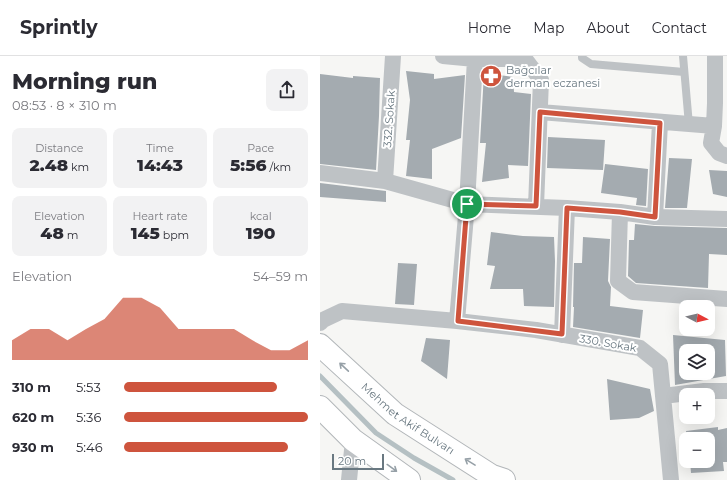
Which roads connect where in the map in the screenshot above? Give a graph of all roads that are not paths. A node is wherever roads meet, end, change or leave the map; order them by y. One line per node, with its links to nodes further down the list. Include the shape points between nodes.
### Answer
1 (393, 56): 14 (street, 332. Sokak)
2 (443, 56): 6 (street)
3 (582, 56): 7 (lane, via 591,64)
4 (683, 56): 7 (lane)
5 (715, 56): 11 (street)
6 (475, 59): 8 (street, via 525,59 541,80); 15 (street)
7 (684, 72): 10 (lane)
8 (540, 112): 9 (street); 16 (street)
9 (660, 123): 10 (street); 19 (street)
10 (689, 125): 11 (street)
11 (714, 126): 12 (street, via 711,143 719,153)
12 (727, 156)
13 (320, 173): 14 (street)
14 (385, 181): 15 (street)
15 (467, 204): 16 (street); 22 (street)
16 (536, 206): 17 (street)
17 (567, 208): 18 (street); 24 (street)
18 (620, 212): 19 (street); 21 (street, via 618,281 633,292)
19 (655, 217): 20 (street)
20 (727, 219)
21 (727, 299)
22 (458, 321): 23 (street, 330. Sokak, via 342,311); 24 (street, 330. Sokak)
23 (320, 323)
24 (562, 334): 27 (street, 330. Sokak, via 640,348 660,364)
25 (320, 345): 32 (main road, Mehmet Akif Bulvarı, one-way to 25, via 492,476 395,414)
26 (727, 390): 27 (street)
27 (663, 396): 33 (street, 330. Sokak)
28 (320, 407): 29 (main road)
29 (353, 440): 30 (street); 31 (main road, one-way to 31)
30 (349, 480)
31 (409, 480)
32 (504, 480)
33 (671, 480)

